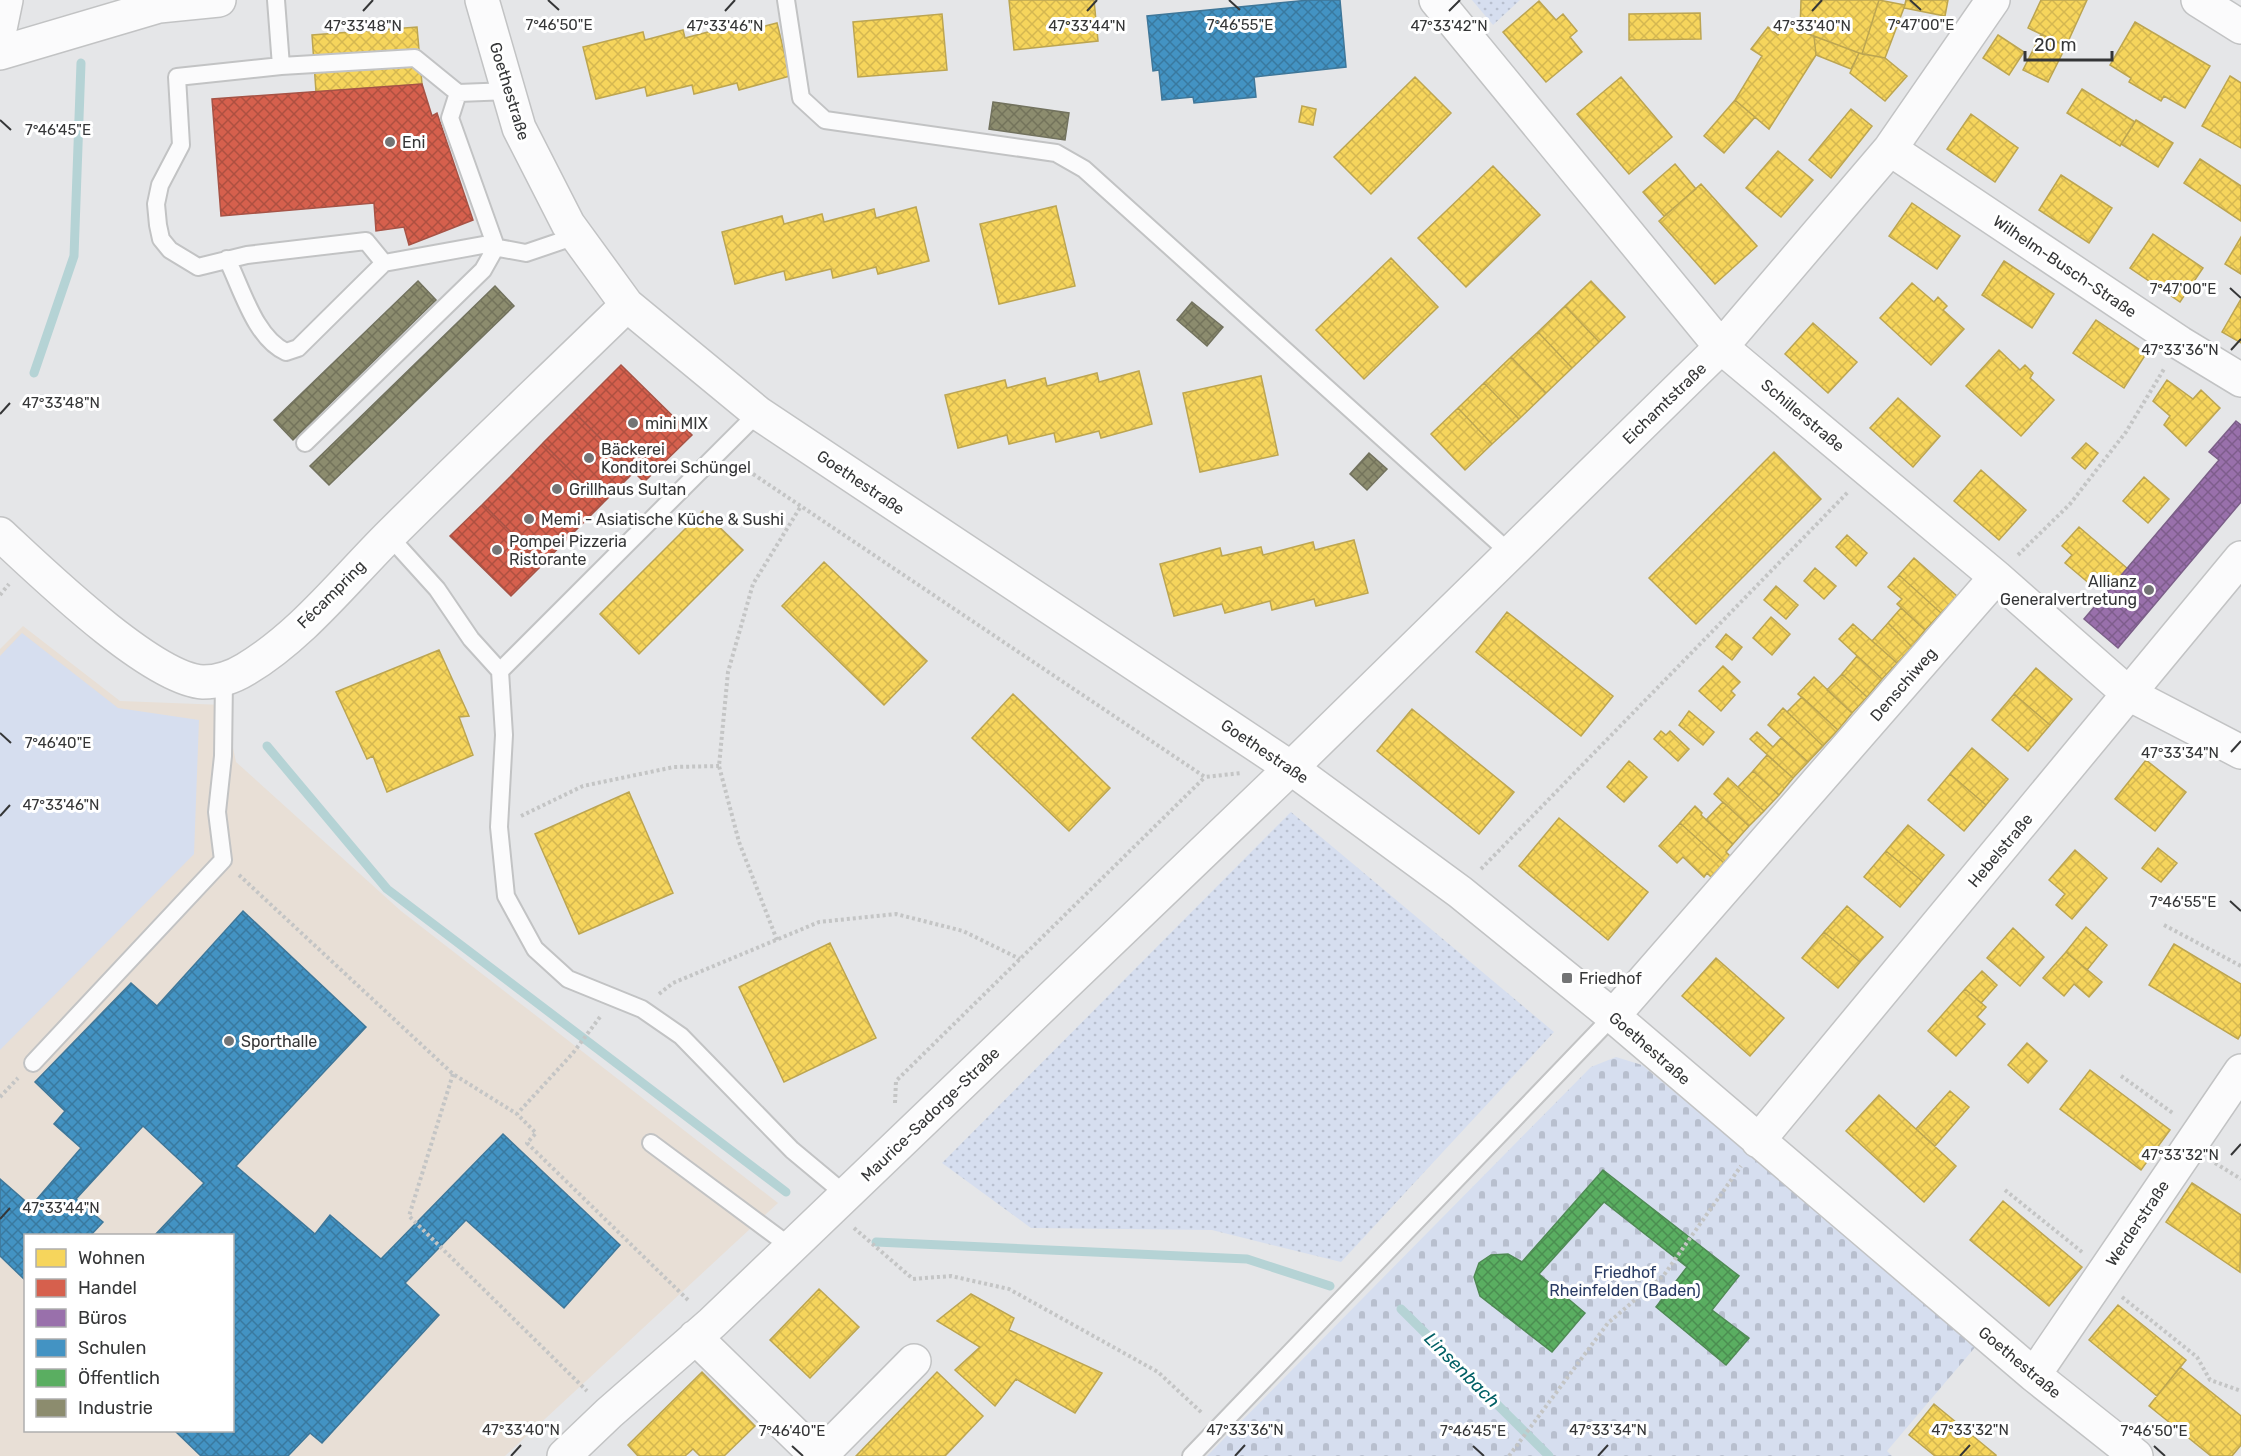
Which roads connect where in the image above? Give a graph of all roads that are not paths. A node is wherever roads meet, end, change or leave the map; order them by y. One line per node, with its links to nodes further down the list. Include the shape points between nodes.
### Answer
1 (6, 0): 11 (street)
2 (219, 0): 9 (street)
3 (276, 0): 13 (lane)
4 (482, 0): 14 (street, Goethestraße)
5 (786, 0): 28 (lane, via 801,98 825,120 1056,153 1084,170)
6 (1436, 0): 22 (street, Schillerstraße)
7 (1993, 0): 16 (street, Eichamtstraße)
8 (2198, 0): 10 (street)
9 (150, 3): 12 (street)
10 (2241, 27)
11 (0, 29)
12 (0, 53)
13 (281, 66): 15 (lane, via 415,58); 19 (lane, via 177,77 181,145 160,185 156,204 161,239 170,250 198,267)
14 (510, 91): 15 (lane); 17 (street, Goethestraße, via 519,128 544,182)
15 (458, 93): 18 (lane, via 450,118)
16 (1890, 149): 22 (street, Eichamtstraße); 23 (street, Wilhelm-Busch-Straße)
17 (576, 236): 18 (lane, via 526,253); 21 (street, Goethestraße)
18 (496, 247): 20 (lane, via 483,245); 25 (lane, via 483,270)
19 (228, 259): 20 (lane, via 366,241); 20 (lane, via 261,329 274,347 286,352 298,348)
20 (384, 263)
21 (627, 305): 24 (street, Goethestraße); 27 (street, Fécampring)
22 (1721, 347): 28 (street, Eichamtstraße); 30 (street, Schillerstraße)
23 (2241, 380)
24 (758, 413): 31 (lane); 35 (street, Goethestraße)
25 (305, 443)
26 (0, 534): 32 (street, Fécampring, via 105,627 167,672 203,682)
27 (389, 536): 31 (lane, via 437,589 471,639); 32 (street, Fécampring, via 303,623 246,669)
28 (1510, 553): 35 (street, Eichamtstraße)
29 (2241, 558): 33 (street, Hebelstraße)
30 (1996, 577): 33 (street, Schillerstraße); 36 (street, Denschiweg)
31 (500, 671): 41 (lane, via 504,735 499,827 506,896 535,949 568,979 642,1009 681,1036)
32 (224, 680): 37 (lane, via 223,756 217,812 223,860)
33 (2129, 694): 34 (street, Schillerstraße); 39 (street, Hebelstraße)
34 (2241, 752)
35 (1291, 768): 36 (street, Goethestraße, via 1460,891); 41 (street, Maurice-Sadorge-Straße)
36 (1613, 1016): 39 (street, Goethestraße); 48 (lane)
37 (33, 1063)
38 (2241, 1071): 45 (street, Werderstraße)
39 (1758, 1141): 45 (street, Goethestraße)
40 (651, 1143): 42 (lane)
41 (839, 1202): 42 (street, Maurice-Sadorge-Straße)
42 (790, 1247): 43 (street, Maurice-Sadorge-Straße)
43 (704, 1330): 46 (street, Maurice-Sadorge-Straße); 47 (street)
44 (914, 1361): 47 (street)
45 (2034, 1375): 49 (street, Goethestraße)
46 (564, 1456)
47 (818, 1456)
48 (1191, 1456)
49 (2136, 1456)

